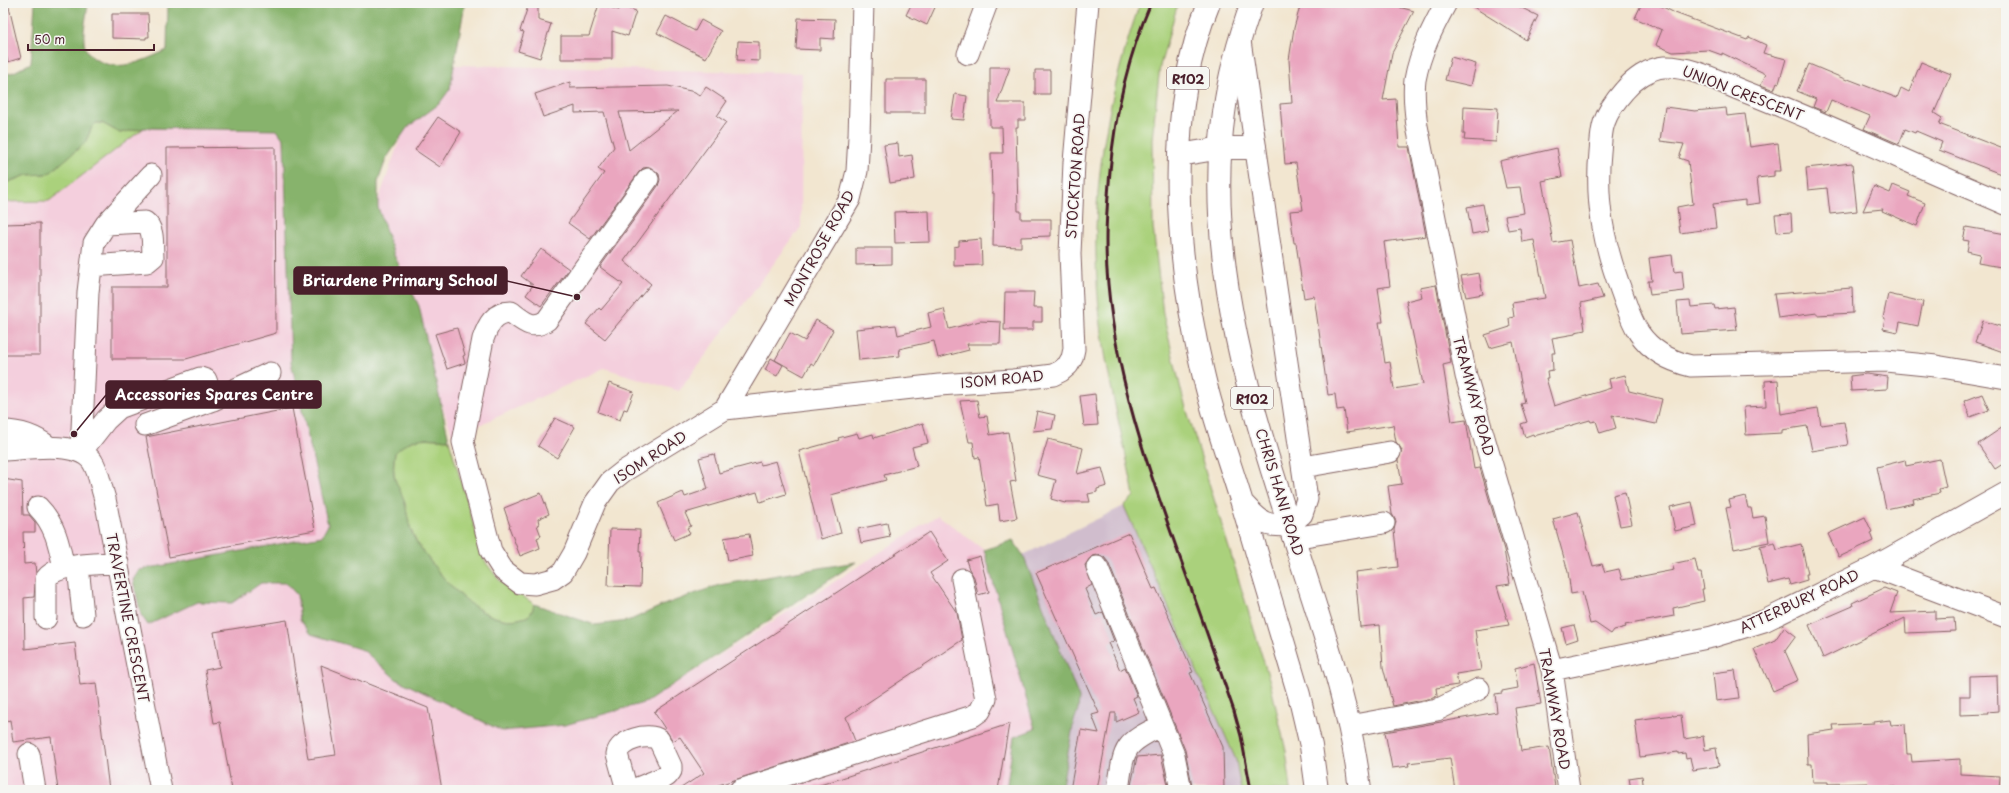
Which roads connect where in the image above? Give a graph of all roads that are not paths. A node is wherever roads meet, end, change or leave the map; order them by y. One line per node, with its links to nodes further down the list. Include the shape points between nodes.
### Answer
1 (863, 3): 21 (street, MONTROSE ROAD, via 857,171 850,199)
2 (986, 3): 8 (street)
3 (1088, 3): 17 (street, STOCKTON ROAD, via 1074,162 1071,238)
4 (1209, 3): 11 (main road, R102, via 1191,59 1184,101)
5 (1252, 3): 7 (main road, CHRIS HANI ROAD / R102)
6 (1446, 3): 42 (street, TRAMWAY ROAD, via 1426,43 1415,80 1417,126 1468,381)
7 (1240, 38): 9 (main road, CHRIS HANI ROAD / R102, via 1230,78); 10 (street)
8 (968, 54)
9 (1222, 148): 10 (main road); 11 (main road); 33 (main road, CHRIS HANI ROAD / R102, via 1219,192 1224,259 1234,327)
10 (1255, 148): 28 (street)
11 (1180, 155): 30 (main road, R102, via 1179,227 1189,308 1203,374)
12 (151, 175): 15 (street)
13 (648, 179): 21 (street, ISOM ROAD, via 548,320 531,326 510,312 505,312 494,318 487,326 463,442 491,552 503,570 520,583 535,584 553,580 563,572 595,503 610,482)
14 (2006, 204): 19 (street, UNION CRESCENT, via 1785,108 1678,67 1661,68 1643,74 1630,84 1619,97 1604,124 1598,171 1599,205 1609,256 1631,319 1640,334 1659,354 1691,366 1886,362 1929,365)
15 (106, 224): 16 (street, via 94,243); 16 (street, via 145,222 152,231 153,257 147,262)
16 (91, 266): 26 (street, via 85,340)
17 (1074, 349): 21 (street, ISOM ROAD, via 1068,365 1053,375 941,393)
18 (270, 373): 20 (street)
19 (2006, 378)
20 (213, 400): 22 (street); 26 (street, via 206,380 200,378 119,408)
21 (725, 409)
22 (145, 425)
23 (3, 431): 24 (street, via 37,437)
24 (49, 447): 25 (street); 26 (street)
25 (3, 450)
26 (81, 452): 34 (street, TRAVERTINE CRESCENT, via 95,467 105,499)
27 (1390, 452): 28 (street)
28 (1302, 467): 33 (street, via 1307,499 1302,514)
29 (2006, 493): 37 (street, ATTERBURY ROAD)
30 (1242, 503): 33 (main road, via 1258,520); 54 (main road, R102, via 1299,695 1311,746)
31 (38, 506): 35 (street, via 55,530)
32 (1384, 523): 33 (street)
33 (1291, 532): 45 (main road, CHRIS HANI ROAD / R102, via 1330,653)
34 (118, 563): 35 (street); 48 (street, TRAVERTINE CRESCENT)
35 (71, 567): 39 (street); 41 (street, via 51,573 46,579)
36 (1097, 567): 44 (street)
37 (1874, 567): 40 (street); 42 (street, ATTERBURY ROAD, via 1764,621 1737,630)
38 (962, 579): 51 (street, via 986,699 980,711 973,716)
39 (83, 615)
40 (2006, 617)
41 (46, 618)
42 (1552, 670): 56 (street, TRAMWAY ROAD)
43 (1479, 689): 45 (street, via 1437,710)
44 (1162, 726): 52 (street, via 1139,736 1127,747 1122,758); 53 (street, via 1174,755)
45 (1349, 726): 55 (main road, CHRIS HANI ROAD / R102)
46 (29, 754): 47 (street)
47 (35, 790)
48 (161, 790)
49 (627, 790): 50 (street, via 617,754 618,749 623,744 647,736 656,738 671,766 671,771 667,776)
50 (633, 790)
51 (740, 790)
52 (1118, 790)
53 (1181, 790)
54 (1317, 790)
55 (1360, 790)
56 (1569, 790)

